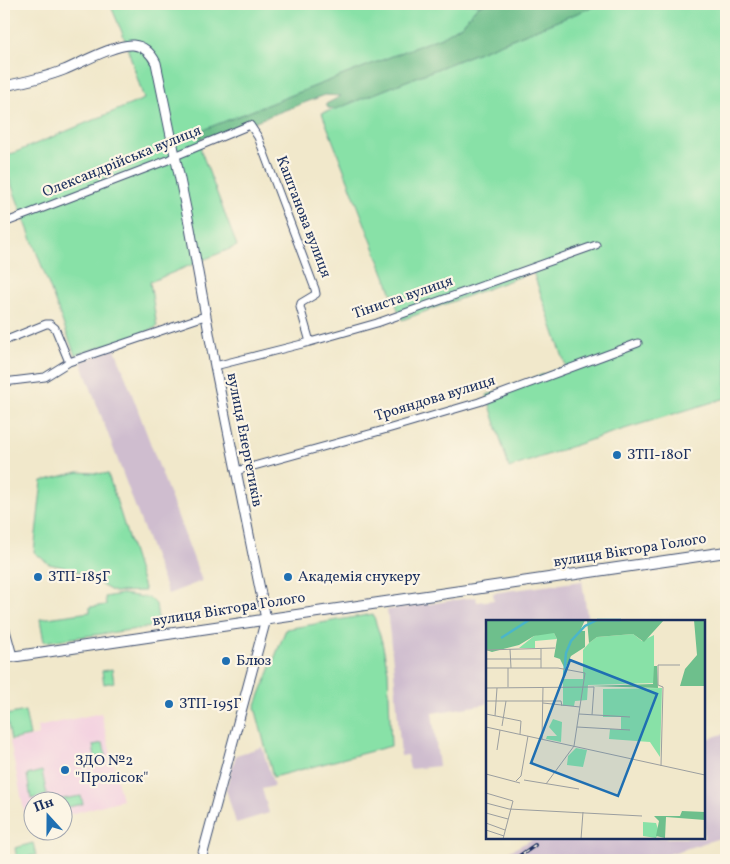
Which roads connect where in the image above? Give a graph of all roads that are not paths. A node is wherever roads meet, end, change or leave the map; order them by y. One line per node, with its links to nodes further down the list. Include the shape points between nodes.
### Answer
1 (4, 86): 3 (street, вулиця Енергетиків, via 53,74 122,46 146,49 156,63)
2 (250, 125): 3 (street, Олександрійська вулиця); 8 (street, Каштанова вулиця, via 258,137 315,288 316,294 300,307)
3 (175, 156): 4 (street, Олександрійська вулиця); 6 (street, вулиця Енергетиків)
4 (4, 223)
5 (596, 245): 8 (street, Тіниста вулиця, via 377,323)
6 (206, 316): 10 (street); 11 (street, вулиця Енергетиків)
7 (4, 341): 10 (street, via 50,324 55,328)
8 (310, 342): 11 (street, Тіниста вулиця)
9 (638, 343): 13 (street, Трояндова вулиця, via 479,402)
10 (69, 362): 12 (street, via 45,377)
11 (215, 366): 13 (street, вулиця Енергетиків)
12 (4, 382)
13 (236, 471): 15 (street, вулиця Енергетиків)
14 (726, 552): 15 (main road, вулиця Віктора Голого)
15 (266, 619): 17 (main road, вулиця Віктора Голого); 18 (street, вулиця Енергетиків)
16 (4, 622): 17 (street)
17 (8, 657)
18 (201, 860)

